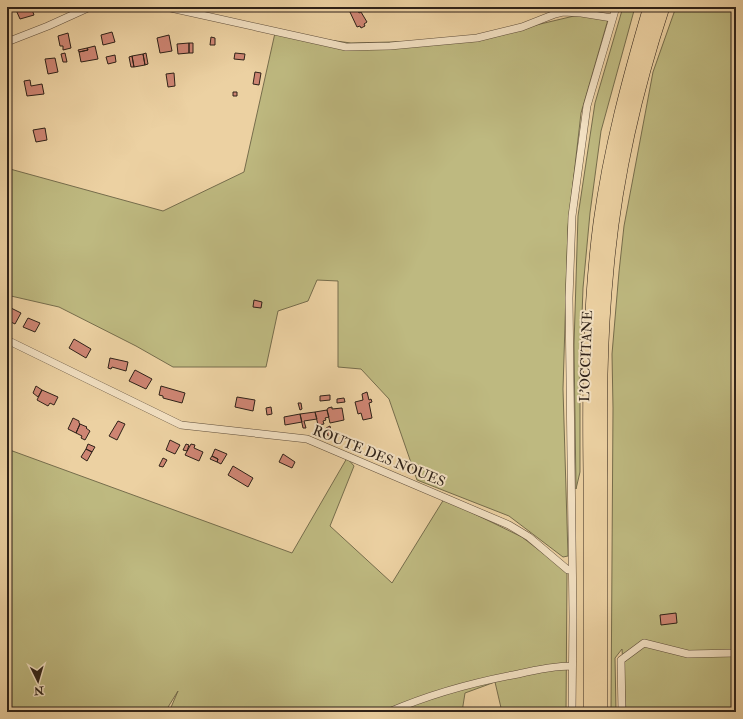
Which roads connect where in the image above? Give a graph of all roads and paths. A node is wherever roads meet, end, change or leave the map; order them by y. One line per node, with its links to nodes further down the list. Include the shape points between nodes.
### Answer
1 (90, 7): 7 (street)
2 (166, 7): 6 (street, via 346,47 390,46 477,38 522,27 563,12 581,12)
3 (616, 7): 6 (street)
4 (650, 7): 14 (highway, L'OCCITANE, via 628,80 612,151 600,222 594,291 589,382)
5 (663, 7): 15 (highway, L'OCCITANE, via 632,113 614,209 607,268 600,393)
6 (612, 18): 9 (street, via 587,106 572,216 569,298)
7 (7, 42)
8 (7, 340): 9 (street, ROUTE DES NOUES, via 181,425 308,439 509,525 529,537 568,570)
9 (572, 570): 11 (street)
10 (736, 652): 16 (street, via 688,654 644,643 621,660)
11 (572, 666): 12 (street, via 488,679); 13 (street)
12 (389, 712)
13 (572, 712)
14 (590, 712)
15 (601, 712)
16 (622, 712)

